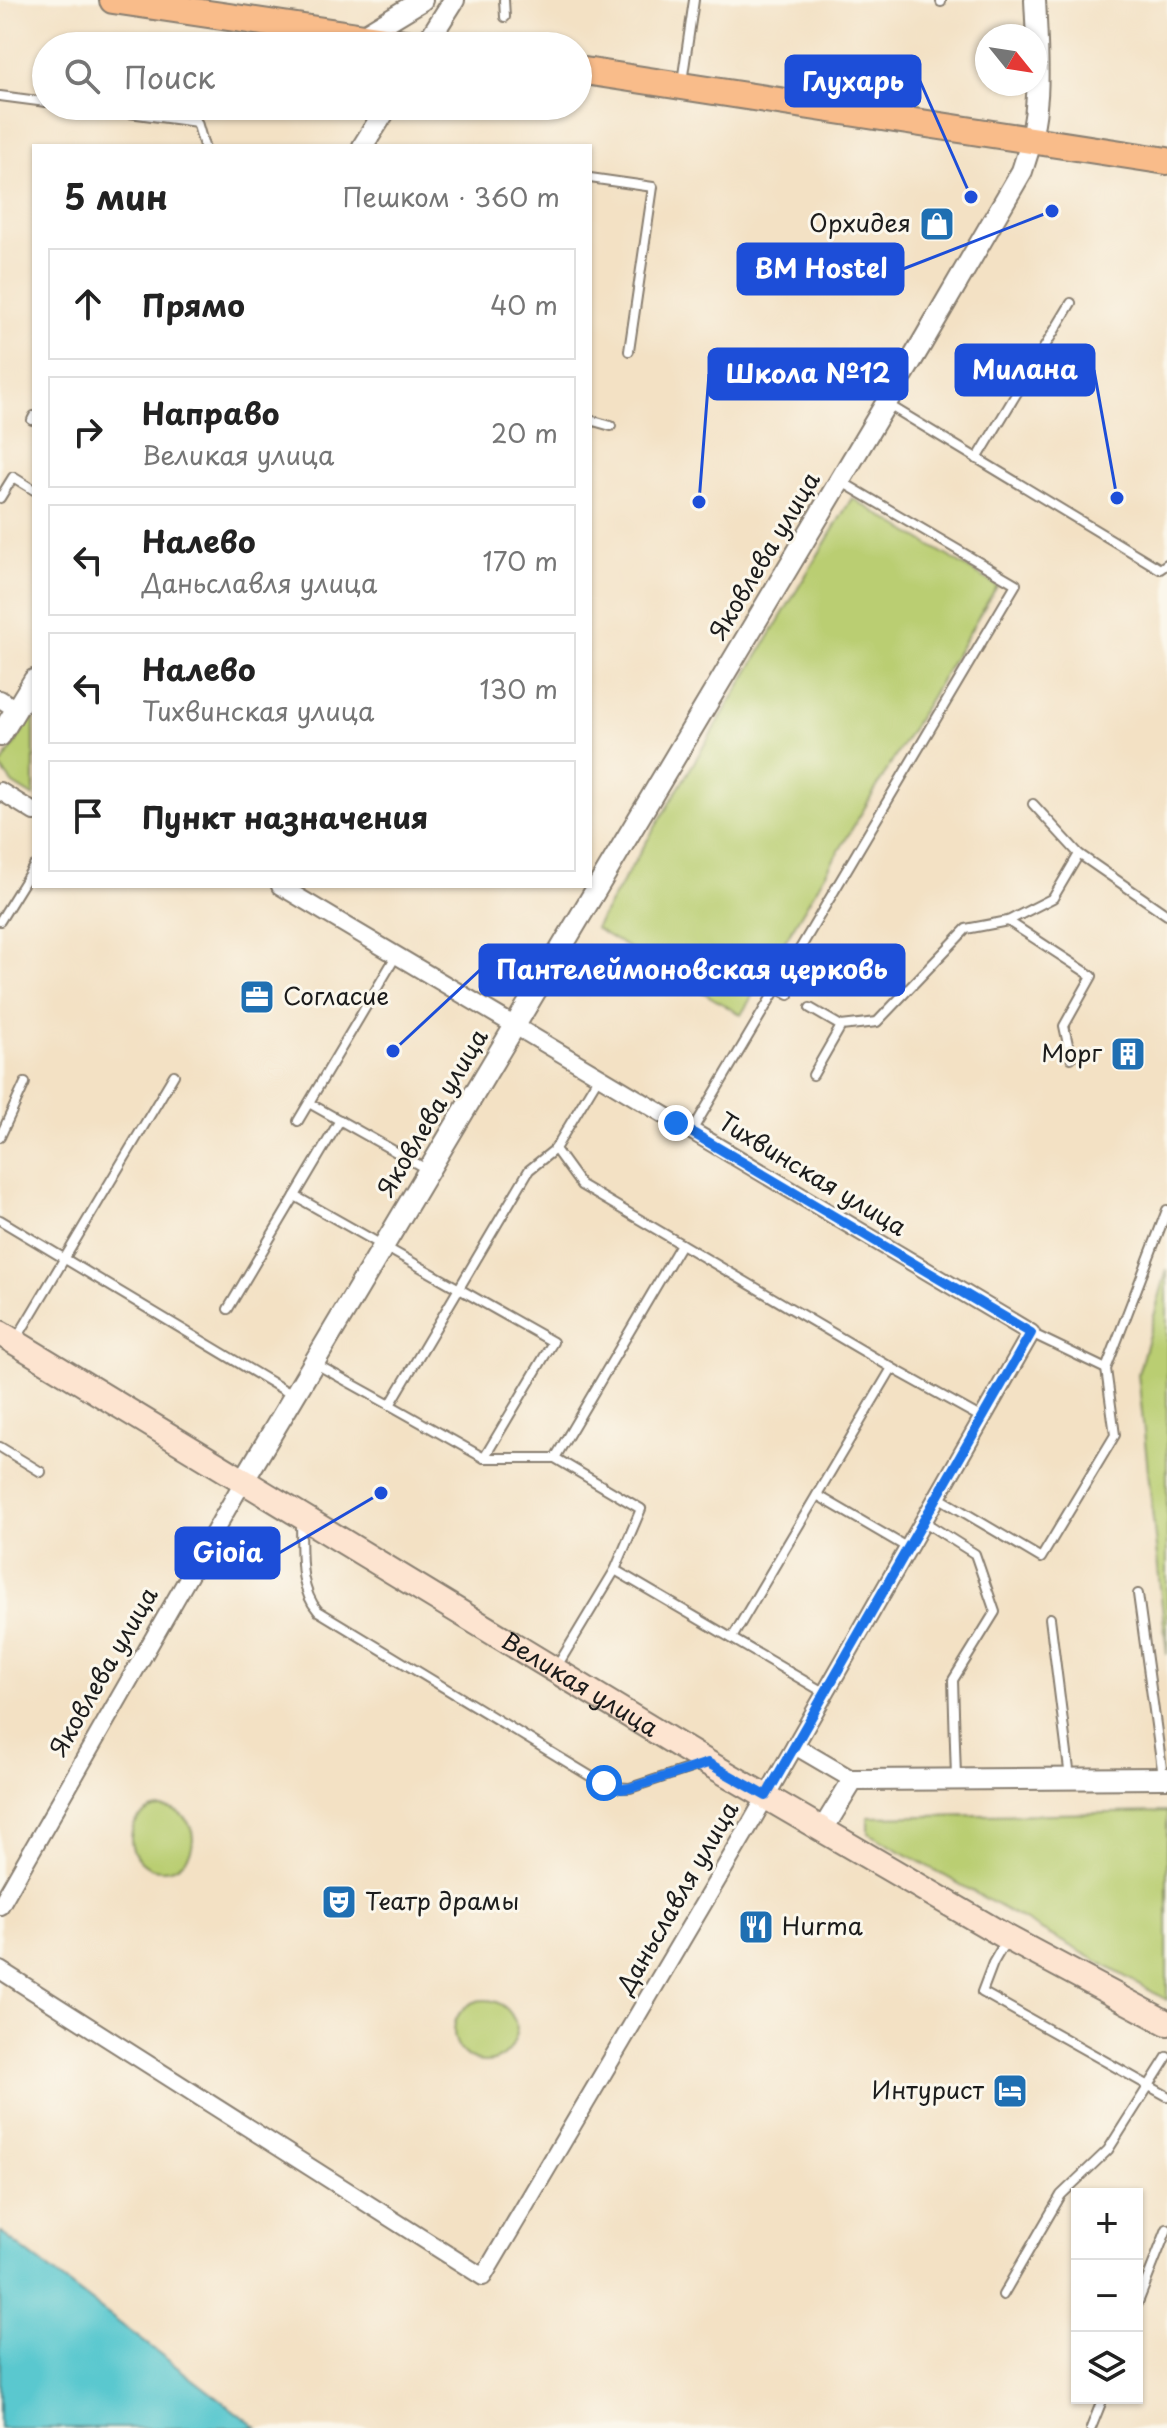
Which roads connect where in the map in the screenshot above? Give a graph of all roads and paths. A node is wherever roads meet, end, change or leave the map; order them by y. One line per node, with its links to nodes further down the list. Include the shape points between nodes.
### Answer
1 (113, 0): 7 (main road)
2 (422, 0): 10 (street)
3 (454, 0): 11 (street)
4 (504, 0): 8 (lane)
5 (694, 0): 13 (lane)
6 (1035, 0): 18 (street, Яковлева улица, via 1039,85)
7 (196, 6): 9 (main road)
8 (505, 17)
9 (334, 32)
10 (369, 32)
11 (434, 32)
12 (592, 72): 13 (main road)
13 (681, 86): 18 (main road)
14 (0, 96): 15 (lane)
15 (32, 100)
16 (182, 120): 19 (lane, via 197,122)
17 (379, 120): 20 (street)
18 (1033, 141): 21 (main road); 25 (street, Яковлева улица, via 1022,171)
19 (203, 144)
20 (364, 144)
21 (1167, 161)
22 (592, 178): 24 (lane, via 653,187)
23 (1071, 303): 28 (lane)
24 (629, 351)
25 (886, 404): 28 (lane); 29 (street, Яковлева улица)
26 (592, 421): 27 (lane)
27 (611, 426)
28 (977, 459): 32 (lane, via 1160,569)
29 (840, 481): 46 (lane, via 1016,584); 49 (street, Яковлева улица)
30 (32, 489): 31 (lane, via 13,477)
31 (0, 498)
32 (1167, 564)
33 (32, 682): 34 (street)
34 (8, 704): 35 (street)
35 (0, 736)
36 (0, 791): 38 (street)
37 (1033, 804): 39 (lane)
38 (32, 811)
39 (1079, 854): 42 (lane); 44 (lane, via 1053,898)
40 (32, 869): 43 (lane)
41 (283, 888): 45 (street, Тихвинская улица)
42 (1167, 915)
43 (0, 921)
44 (1008, 921): 50 (lane, via 966,929 877,1022); 51 (lane, via 1092,976 1064,1026)
45 (396, 955): 49 (street, Тихвинская улица); 56 (lane)
46 (776, 988): 47 (lane); 59 (lane)
47 (789, 995)
48 (810, 1008): 50 (lane)
49 (515, 1026): 54 (street, Тихвинская улица); 62 (street, Яковлева улица)
50 (841, 1026): 53 (lane)
51 (1071, 1058)
52 (174, 1075): 68 (lane)
53 (813, 1075)
54 (599, 1076): 59 (street, Тихвинская улица); 61 (lane)
55 (25, 1083): 60 (lane)
56 (309, 1103): 57 (lane); 58 (lane)
57 (340, 1120): 62 (lane); 63 (lane)
58 (298, 1121)
59 (691, 1132): 71 (street, Тихвинская улица)
60 (0, 1137)
61 (555, 1149): 66 (lane, via 581,1185); 69 (lane, via 529,1170)
62 (429, 1170): 67 (street, Яковлева улица)
63 (295, 1196): 67 (lane); 70 (lane)
64 (1167, 1210): 75 (lane)
65 (0, 1220): 68 (lane)
66 (681, 1244): 74 (lane); 81 (lane)
67 (384, 1246): 69 (lane); 73 (street, Яковлева улица)
68 (65, 1259): 72 (lane); 76 (lane)
69 (459, 1288): 77 (lane); 80 (lane, via 553,1342)
70 (228, 1309)
71 (1031, 1333): 75 (lane); 78 (street, Даньславля улица)
72 (7, 1338): 83 (main road, Великая улица)
73 (314, 1363): 76 (street, Яковлева улица); 77 (lane)
74 (892, 1368): 78 (lane); 84 (lane)
75 (1106, 1369): 85 (lane, via 1115,1435 1041,1558)
76 (294, 1396): 83 (street, Яковлева улица)
77 (390, 1405): 80 (lane)
78 (982, 1418): 85 (street, Даньславля улица)
79 (0, 1447): 82 (lane)
80 (484, 1458): 81 (lane)
81 (555, 1458): 89 (lane, via 641,1509)
82 (41, 1472)
83 (244, 1480): 86 (main road, Великая улица); 103 (street, Яковлева улица)
84 (817, 1495): 88 (lane); 92 (lane)
85 (937, 1496): 87 (street, Даньславля улица)
86 (300, 1514): 93 (main road, Великая улица); 96 (lane, via 304,1581 318,1611 613,1787 630,1788)
87 (923, 1521): 88 (street, Даньславля улица); 100 (lane, via 975,1554 995,1612 953,1680)
88 (908, 1548): 94 (street, Даньславля улица)
89 (615, 1570): 92 (lane); 93 (lane)
90 (1138, 1594): 97 (lane)
91 (1050, 1618): 98 (lane)
92 (732, 1638): 94 (lane)
93 (556, 1669): 96 (main road, Великая улица)
94 (825, 1693): 95 (street, Даньславля улица)
95 (795, 1746): 99 (street); 101 (street, Даньславля улица)
96 (708, 1763): 101 (main road, Великая улица)
97 (1165, 1778): 98 (street)
98 (1071, 1779): 100 (street)
99 (853, 1780): 100 (street); 102 (street)
100 (956, 1781)
101 (766, 1796): 102 (main road, Великая улица); 105 (street, Даньславля улица, via 483,2277)
102 (823, 1829): 104 (main road, Великая улица)
103 (0, 1906)
104 (1008, 1938): 106 (main road, Великая улица); 108 (lane, via 982,1992)
105 (0, 1970)
106 (1167, 2023)
107 (1167, 2057): 108 (lane)
108 (1150, 2086): 109 (lane); 112 (lane, via 1108,2150 1061,2195)
109 (1167, 2096)
110 (1167, 2229): 111 (lane)
111 (1143, 2290)
112 (1003, 2295)
113 (1101, 2404): 114 (lane)
114 (1091, 2428)

